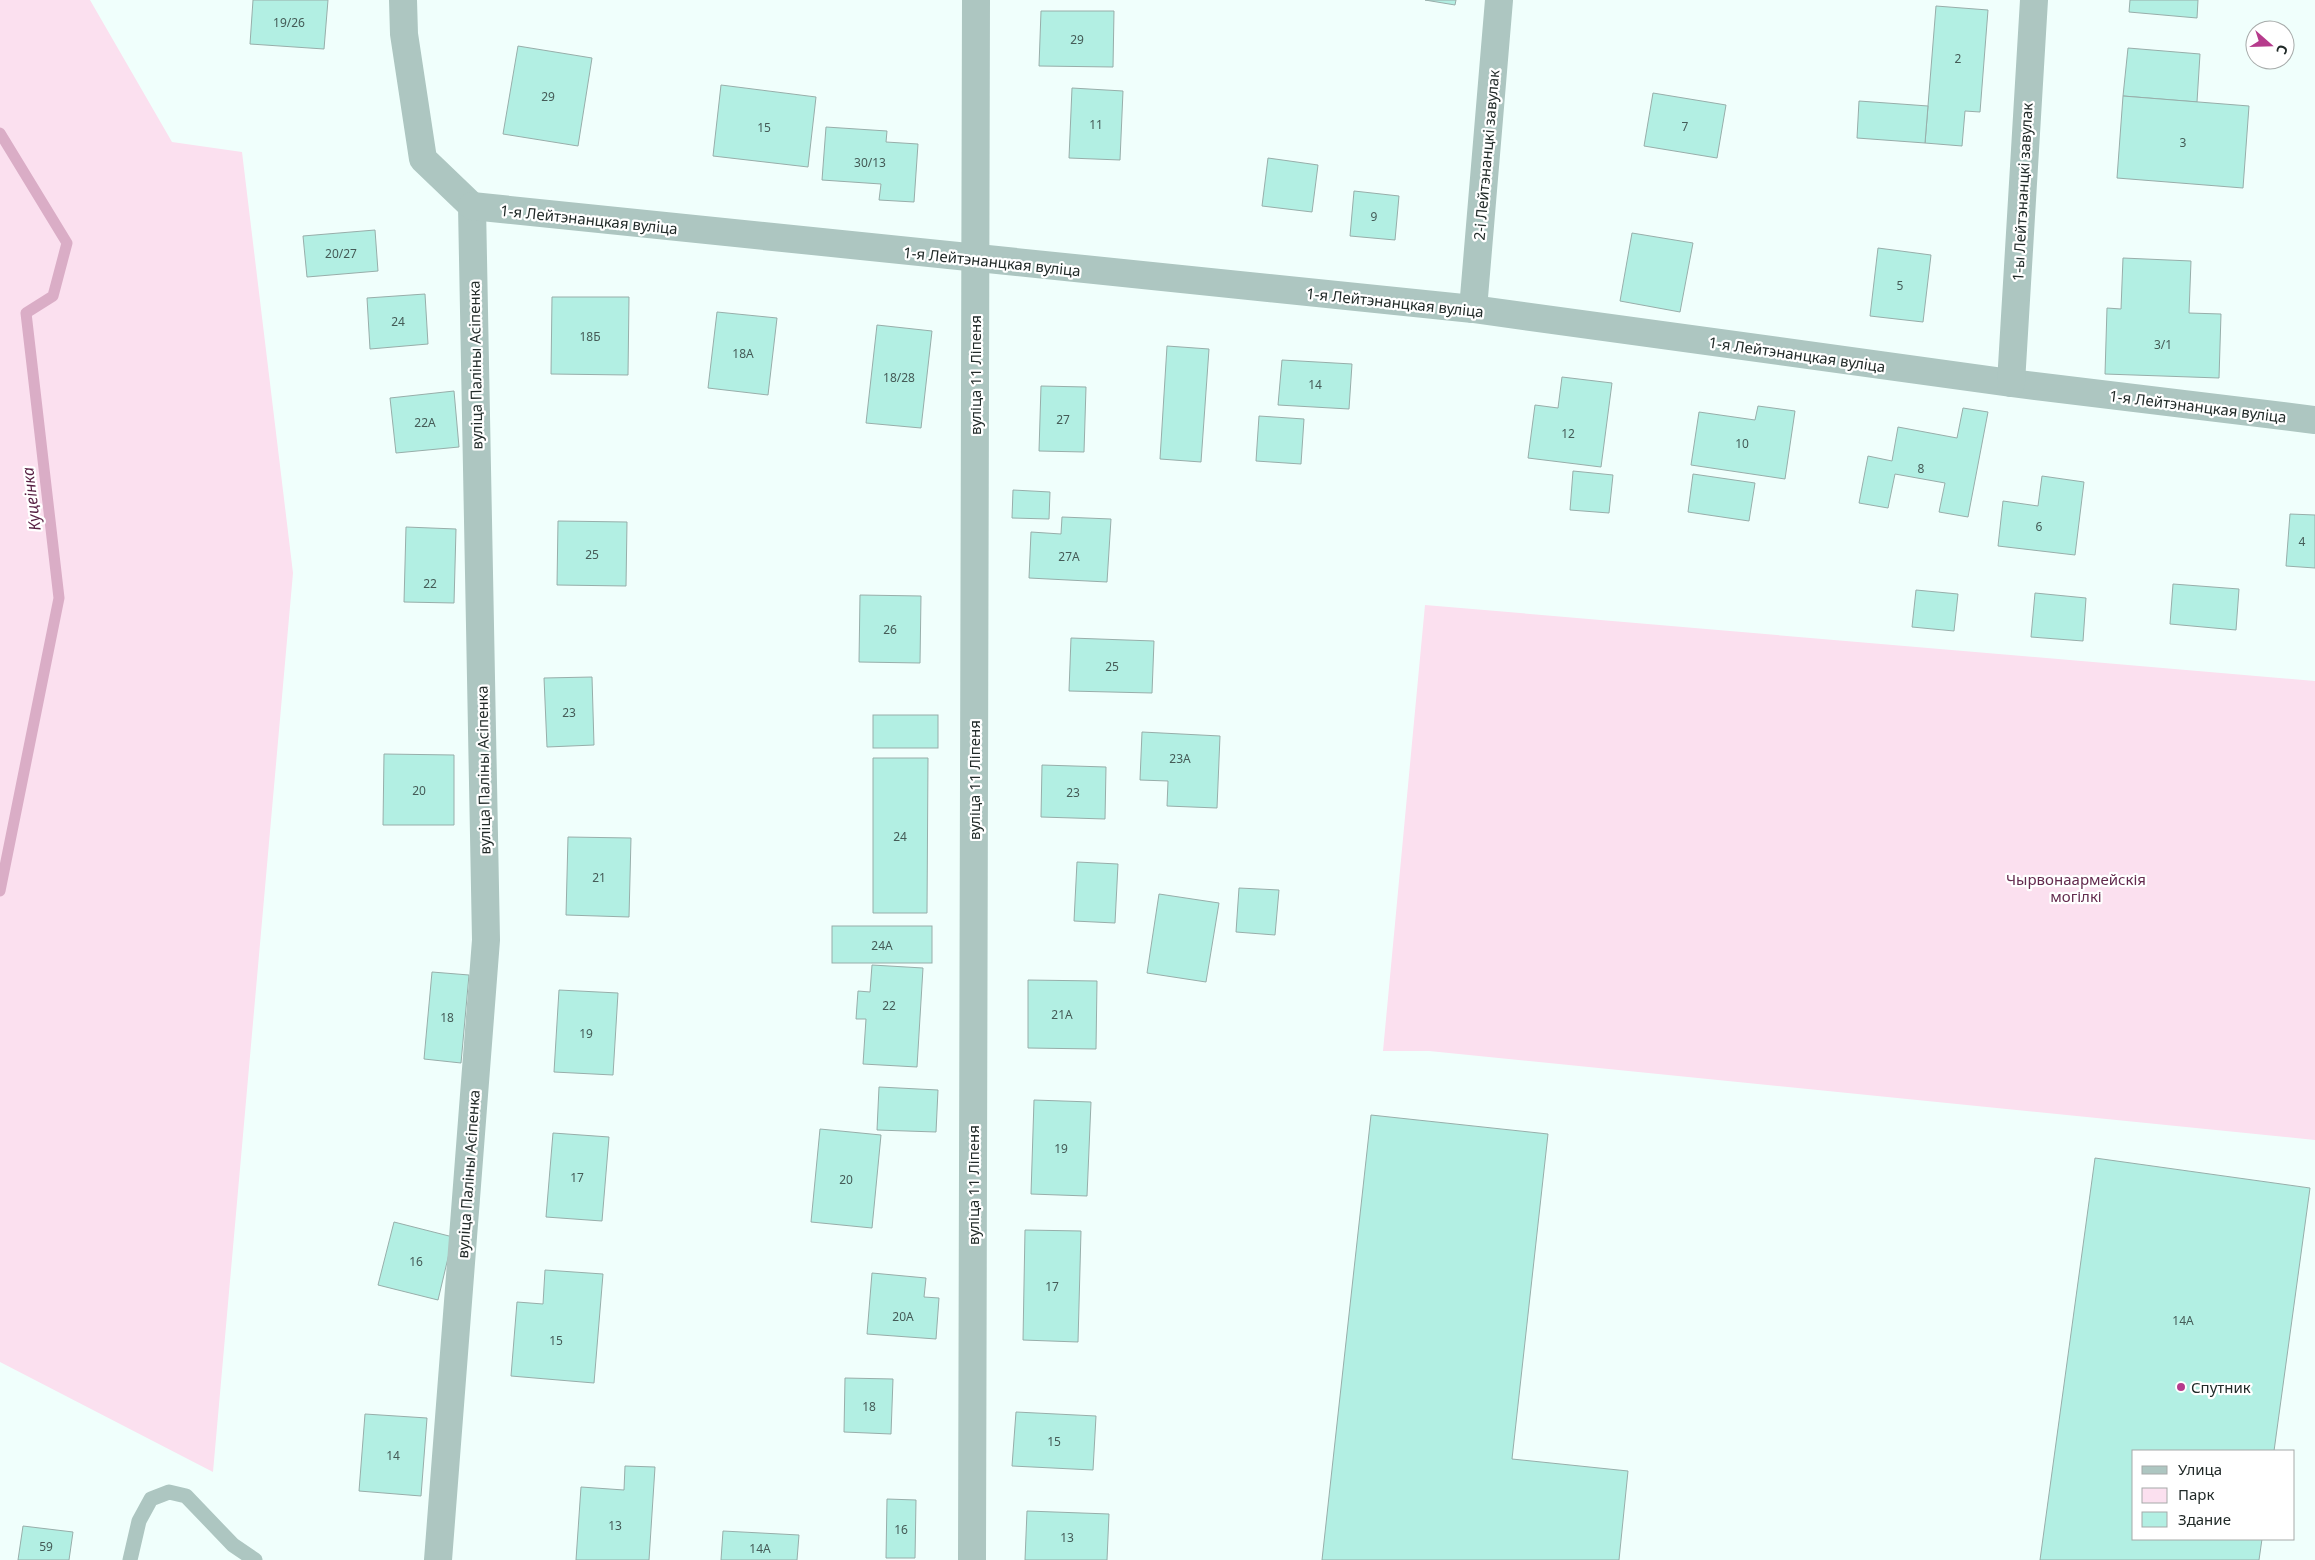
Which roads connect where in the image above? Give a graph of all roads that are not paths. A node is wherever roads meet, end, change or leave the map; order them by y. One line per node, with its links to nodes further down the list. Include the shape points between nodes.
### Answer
1 (403, 0): 5 (street, via 404,34 423,159)
2 (976, 0): 6 (street, вуліца 11 Ліпеня)
3 (1499, 0): 7 (street, 2-і Лейтэнанцкі завулак)
4 (2034, 0): 8 (street, 1-ы Лейтэнанцкі завулак)
5 (472, 206): 6 (street, 1-я Лейтэнанцкая вуліца); 12 (street, вуліца Паліны Асіпенка, via 486,940)
6 (976, 259): 7 (street, 1-я Лейтэнанцкая вуліца); 13 (street, вуліца 11 Ліпеня)
7 (1473, 309): 8 (street, 1-я Лейтэнанцкая вуліца)
8 (2011, 383): 9 (street, 1-я Лейтэнанцкая вуліца)
9 (2315, 420)
10 (130, 1560): 11 (lane, via 139,1521 151,1499 169,1492 186,1496 233,1545)
11 (255, 1560)
12 (438, 1560)
13 (972, 1560)

